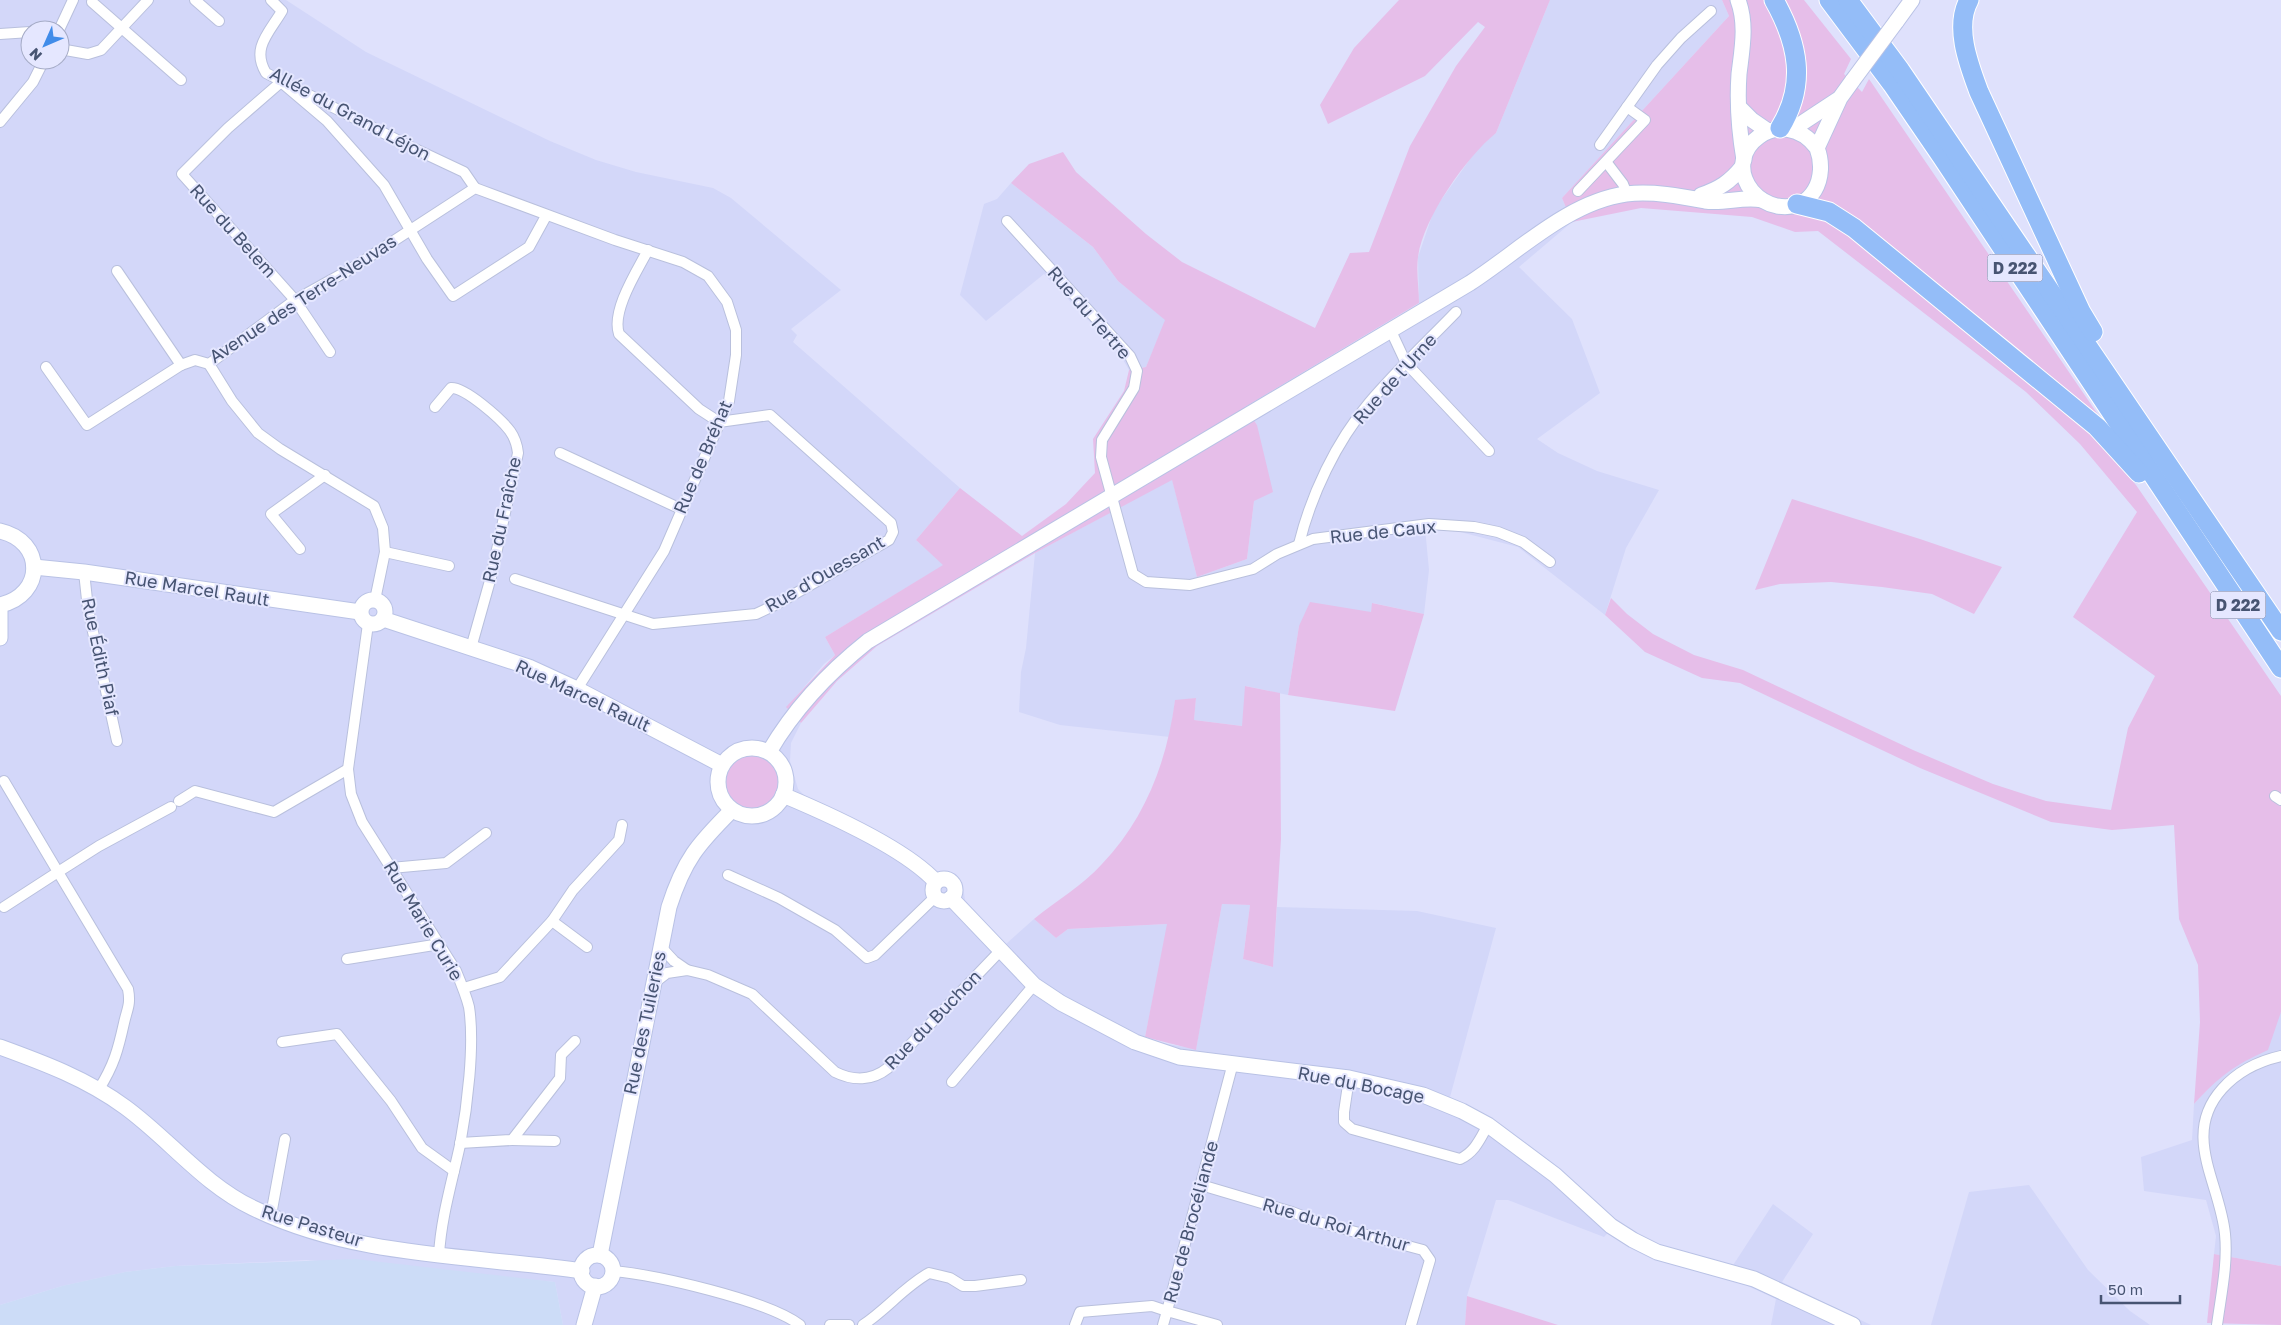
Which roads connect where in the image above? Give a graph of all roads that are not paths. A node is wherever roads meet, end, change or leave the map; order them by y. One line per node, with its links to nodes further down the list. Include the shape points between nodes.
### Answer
1 (73, 0): 13 (street)
2 (148, 0): 15 (street)
3 (195, 0): 14 (street)
4 (271, 0): 21 (street, Allée du Grand Léjon, via 282,11 260,47 260,62 266,73)
5 (1738, 0): 24 (street, via 1743,20)
6 (1774, 0): 26 (highway, via 1786,24 1797,68 1796,93)
7 (1828, 0): 59 (highway, D 222, via 1942,157)
8 (1848, 0): 52 (highway, D 222, via 1900,70)
9 (1912, 0): 22 (street, bridge)
10 (1969, 0): 52 (highway, via 1963,30 1970,69 1979,92 2081,312)
11 (92, 2): 15 (street)
12 (1711, 11): 23 (street, via 1657,65)
13 (64, 20)
14 (219, 21)
15 (122, 30): 18 (street, via 101,50 88,54); 20 (street)
16 (20, 33): 17 (street)
17 (0, 34)
18 (70, 51)
19 (39, 70): 25 (street)
20 (181, 80)
21 (281, 82): 31 (street, Allée du Grand Léjon, via 464,172); 39 (street, via 327,122 378,178); 42 (street, Rue du Belem, via 182,174)
22 (1840, 98): 26 (street); 28 (street)
23 (1627, 107): 27 (street); 29 (street, via 1646,120)
24 (1739, 107): 26 (street, via 1752,120); 30 (street)
25 (0, 122)
26 (1781, 129): 28 (street, via 1809,138); 30 (street, via 1755,139)
27 (1600, 145)
28 (1817, 148): 36 (street, via 1822,160 1822,174 1817,187)
29 (1606, 163): 32 (street); 33 (street)
30 (1743, 163): 34 (street, via 1720,189); 35 (street, via 1748,185)
31 (475, 188): 37 (street); 39 (street, Avenue des Terre-Neuvas)
32 (1578, 191)
33 (1627, 194): 34 (street); 44 (street, via 1597,201 1562,218 1499,264)
34 (1694, 197): 35 (street, via 1707,201 1748,197)
35 (1762, 200): 36 (street, via 1777,206)
36 (1797, 204): 59 (highway, via 1829,212 1854,228 2097,426)
37 (546, 216): 39 (street, via 529,247 453,296); 40 (street, Rue de Bréhat)
38 (1006, 220): 56 (street, Rue du Tertre, via 1130,356 1137,371 1134,388 1102,440 1101,457)
39 (411, 229): 42 (street, Avenue des Terre-Neuvas, via 349,270)
40 (648, 250): 51 (street, Rue de Bréhat, via 683,262 708,276 727,302 736,330 736,355 729,401); 51 (street, via 618,313 617,327 620,334 698,409)
41 (117, 271): 47 (street)
42 (295, 300): 45 (street); 48 (street, Avenue des Terre-Neuvas)
43 (1456, 312): 46 (street, Rue de l'Urne)
44 (1391, 331): 46 (street); 56 (street)
45 (330, 352)
46 (1406, 363): 53 (street); 60 (street, Rue de l'Urne, via 1368,403 1337,449 1305,520)
47 (181, 364): 48 (street, Avenue des Terre-Neuvas, via 195,360); 49 (street, via 87,425)
48 (209, 364): 55 (street, via 232,401 258,433)
49 (46, 367)
50 (435, 406): 75 (street, Rue du Fraîche, via 451,388 464,390 509,430 518,453)
51 (719, 422): 57 (street, Rue de Bréhat); 70 (street, Rue d'Ouessant, via 770,415 891,523 894,532 889,540 756,614 653,624)
52 (2143, 426): 73 (highway, D 222)
53 (1489, 451)
54 (560, 453): 57 (street)
55 (325, 475): 61 (street, via 271,514); 62 (street, via 374,506 383,528)
56 (1110, 498): 60 (street, via 1133,574 1146,582 1190,585 1214,581 1253,569); 79 (street, via 868,641 822,682)
57 (681, 509): 70 (street, Rue de Bréhat, via 664,551)
58 (0, 531): 65 (street, via 20,539 28,547)
59 (2196, 541): 76 (highway, D 222)
60 (1298, 544): 63 (street, Rue de Caux, via 1429,524 1474,527 1523,542)
61 (300, 549)
62 (385, 552): 64 (street); 68 (street)
63 (1550, 562)
64 (449, 566)
65 (34, 567): 66 (street, Rue Marcel Rault); 69 (street, via 33,579 20,597)
66 (84, 572): 71 (street, Rue Marcel Rault); 78 (street, Rue Édith Piaf, via 88,610)
67 (515, 579): 70 (street)
68 (375, 600): 71 (street, via 366,602); 72 (street, via 384,606)
69 (0, 607): 74 (street)
70 (623, 613): 77 (street, Rue de Bréhat)
71 (364, 618): 72 (street, via 376,624); 81 (street, Rue Marie Curie)
72 (383, 619): 75 (street, Rue Marcel Rault)
73 (2281, 631)
74 (0, 638)
75 (472, 648): 77 (street, Rue Marcel Rault, via 529,667)
76 (2281, 668)
77 (577, 689): 80 (street, Rue Marcel Rault)
78 (117, 742)
79 (768, 752): 80 (street, via 756,748 742,749); 83 (street, via 784,771)
80 (722, 765): 84 (street, via 718,790)
81 (348, 770): 87 (street, Rue Marie Curie, via 351,794 362,822); 88 (street, via 274,812 196,791)
82 (4, 781): 88 (street)
83 (783, 795): 84 (street, via 772,809 755,816); 90 (street, via 870,836)
84 (732, 810): 96 (street, Rue des Tuileries, via 702,840 685,864 669,907)
85 (622, 825): 94 (street, via 619,840 573,890)
86 (486, 833): 87 (street, via 446,863)
87 (391, 868): 95 (street, Rue Marie Curie)
88 (58, 872): 93 (street); 111 (street, via 128,989 130,1003 121,1046)
89 (728, 875): 91 (street, via 835,930 867,958 875,955)
90 (936, 882): 91 (street, via 933,888); 92 (street, via 946,879 952,882 955,889)
91 (935, 897): 92 (street, via 945,901)
92 (951, 898): 98 (street, Rue du Bocage)
93 (4, 907)
94 (552, 921): 97 (street); 103 (street, via 500,977)
95 (440, 944): 99 (street); 103 (street, Rue Marie Curie)
96 (661, 947): 100 (street, Rue du Buchon, via 674,962); 101 (street, Rue des Tuileries)
97 (587, 948)
98 (1001, 950): 100 (street, Rue du Buchon, via 888,1068 866,1078 835,1072 752,994 708,975); 102 (street, Rue du Bocage)
99 (347, 959)
100 (687, 970): 101 (street, Rue du Buchon, via 667,973)
101 (654, 983): 121 (street, Rue des Tuileries)
102 (1034, 985): 108 (street, Rue du Bocage, via 1069,1008 1135,1042 1179,1056); 110 (street)
103 (464, 988): 116 (street, Rue Marie Curie, via 469,1009 470,1058)
104 (574, 1041): 114 (street, via 561,1055 560,1078)
105 (282, 1042): 117 (street, via 338,1034 391,1101 422,1148)
106 (0, 1047): 111 (street, Rue Pasteur, via 79,1078)
107 (2281, 1056): 137 (street, via 2246,1069 2226,1084 2211,1101 2202,1132 2221,1213 2226,1253)
108 (1233, 1063): 109 (street, Rue du Bocage); 118 (street, Rue de Brocéliande)
109 (1349, 1078): 112 (street, Rue du Bocage, via 1423,1095 1462,1110); 112 (street, via 1344,1122 1352,1129 1460,1158 1468,1155 1478,1144)
110 (952, 1082)
111 (99, 1090): 119 (street, Rue Pasteur, via 127,1108 216,1185 252,1208)
112 (1488, 1125): 136 (street, Rue du Bocage, via 1554,1175 1611,1226 1633,1240 1657,1252 1754,1279)
113 (286, 1139): 119 (street)
114 (512, 1140): 115 (street); 116 (street)
115 (555, 1141)
116 (460, 1143): 117 (street, Rue Marie Curie)
117 (454, 1171): 120 (street, Rue Marie Curie)
118 (1201, 1185): 126 (street, Rue de Brocéliande); 135 (street, Rue du Roi Arthur, via 1318,1222 1423,1250 1430,1260)
119 (271, 1215): 120 (street, Rue Pasteur, via 339,1238 400,1251)
120 (439, 1255): 122 (street, Rue Pasteur)
121 (600, 1256): 122 (street, via 588,1258); 123 (street, via 610,1262)
122 (582, 1271): 125 (street, via 587,1283)
123 (613, 1272): 125 (street, via 605,1284); 128 (street, via 694,1287 772,1309)
124 (1021, 1280): 131 (street, via 963,1286 950,1278 929,1273 912,1282 896,1300)
125 (595, 1286): 127 (street)
126 (1167, 1311): 132 (street, Rue de Brocéliande, via 1152,1306 1080,1312); 133 (street); 134 (street)
127 (584, 1325)
128 (800, 1325)
129 (830, 1325): 130 (street)
130 (849, 1325)
131 (863, 1325)
132 (1074, 1325)
133 (1163, 1325)
134 (1217, 1325)
135 (1411, 1325)
136 (1853, 1325)
137 (2217, 1325)

